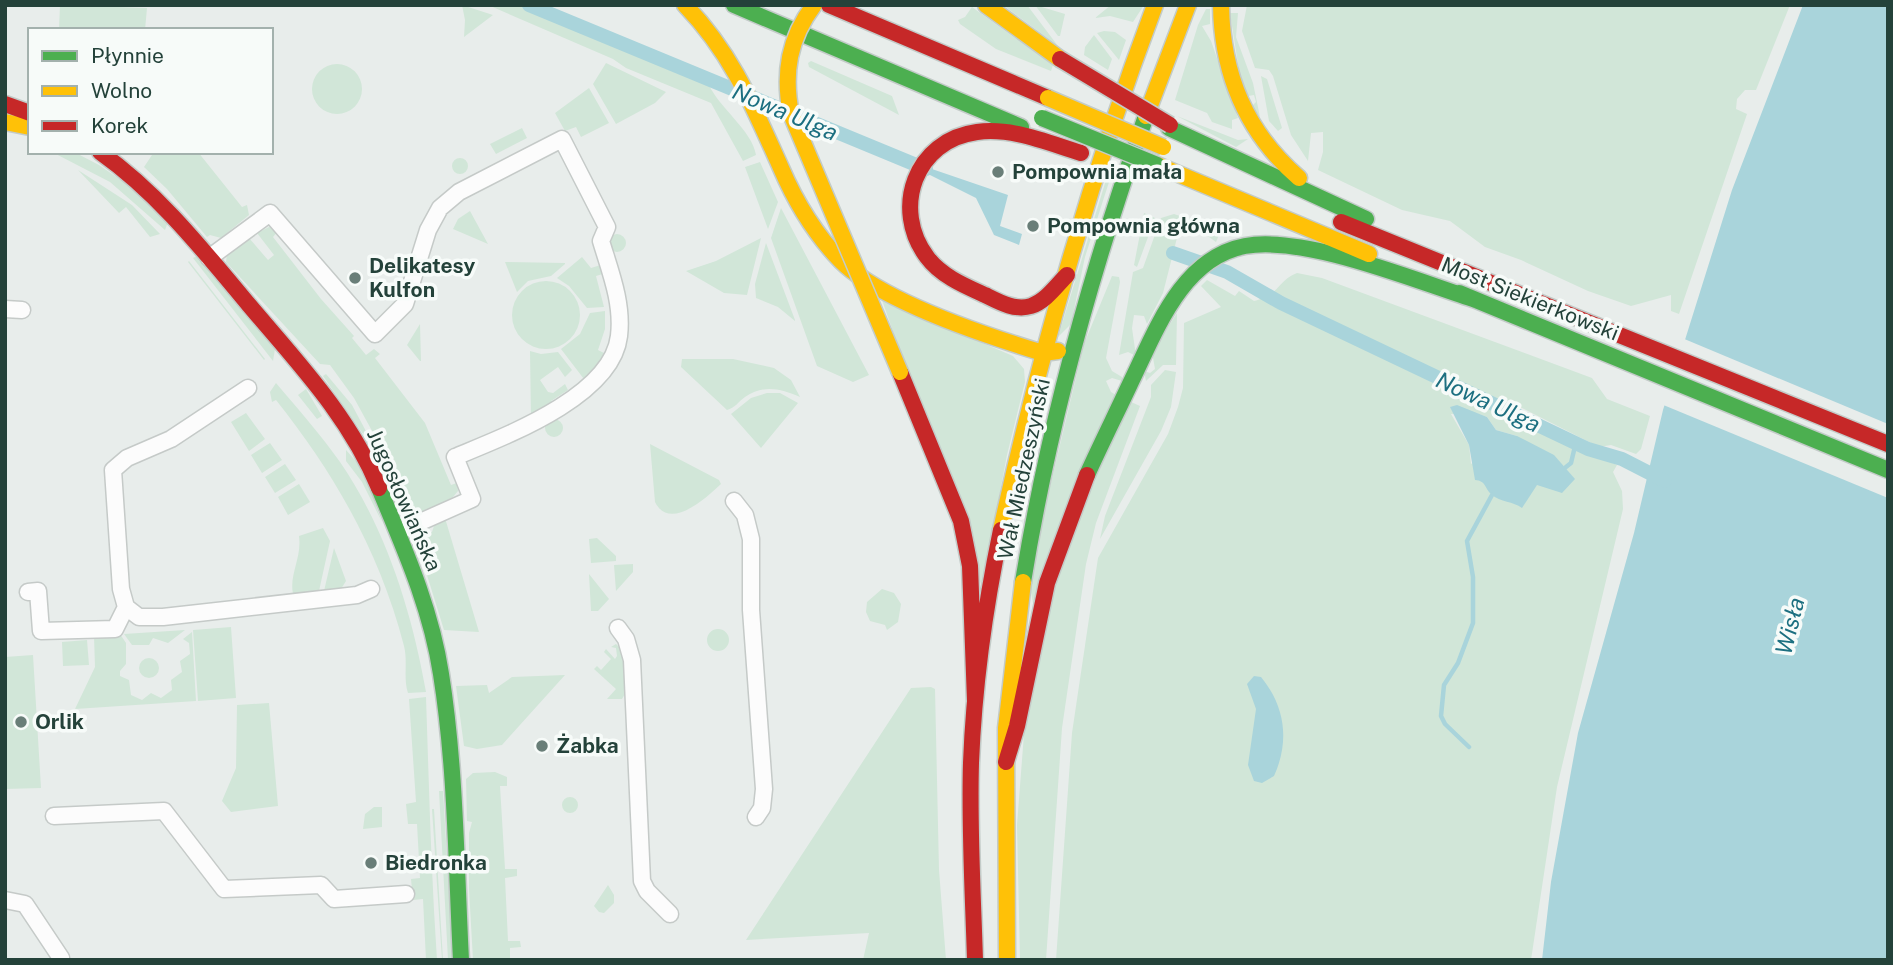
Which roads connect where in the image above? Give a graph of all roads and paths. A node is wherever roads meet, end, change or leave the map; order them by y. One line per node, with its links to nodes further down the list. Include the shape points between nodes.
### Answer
1 (685, 5): 34 (main road, via 724,47 806,216 831,251 864,279)
2 (734, 5): 20 (main road)
3 (775, 5): 27 (main road, Most Siekierkowski, bridge, via 1157,165)
4 (814, 5): 44 (main road, bridge, via 791,45 790,109 961,521 970,566)
5 (829, 5): 21 (main road, bridge)
6 (872, 5): 12 (main road)
7 (986, 5): 19 (main road, bridge, via 1060,59)
8 (1155, 5): 31 (main road, Wał Miedzeszyński, via 1114,115)
9 (1176, 5): 13 (main road)
10 (1188, 5): 13 (main road, Wał Miedzeszyński)
11 (1220, 8): 24 (main road, via 1228,68 1244,113)
12 (897, 15)
13 (1179, 28): 33 (main road, Wał Miedzeszyński)
14 (1092, 96): 19 (main road)
15 (5, 104): 16 (main road)
16 (28, 112)
17 (5, 122): 18 (main road)
18 (28, 127)
19 (1174, 128): 24 (main road)
20 (1036, 137): 23 (main road); 31 (main road, via 966,134 941,144 919,166 908,198 913,234 926,257 948,276 1015,307 1040,302)
21 (1169, 150)
22 (103, 154): 28 (main road, Jugosłowiańska, via 159,199)
23 (1140, 177)
24 (1287, 184): 25 (main road, Most Siekierkowski); 30 (main road, Most Siekierkowski); 30 (main road, via 1421,243)
25 (1259, 188)
26 (1224, 212): 27 (main road)
27 (1271, 222): 29 (main road); 32 (main road, Most Siekierkowski)
28 (209, 258): 39 (main road, Jugosłowiańska, via 347,424); 39 (street, via 270,213 375,334 405,304 428,230 440,208 458,192 562,139 607,227 601,241 615,289 619,339 588,388 530,426 455,457 472,499)
29 (1361, 267): 32 (main road); 45 (main road, via 1284,246 1247,246 1201,268 1176,296 1083,481 1056,554 1036,627 1017,733)
30 (1473, 274): 36 (main road, Most Siekierkowski)
31 (1066, 275): 34 (main road, Wał Miedzeszyński)
32 (1476, 300): 37 (main road, Most Siekierkowski)
33 (1074, 346): 34 (main road); 45 (main road, Wał Miedzeszyński, via 1049,438 1025,560 1008,699)
34 (1043, 353): 44 (main road, Wał Miedzeszyński, via 1002,523)
35 (248, 388): 42 (street, via 171,439 127,458 113,470)
36 (1888, 444)
37 (1888, 470)
38 (734, 501): 47 (street, via 745,515 751,539 751,610 764,789)
39 (398, 532): 52 (main road, Jugosłowiańska, via 425,603 447,715)
40 (371, 589): 42 (street, via 357,595 163,617 139,617)
41 (29, 592): 42 (street, via 38,592 41,631 115,628)
42 (126, 607)
43 (618, 628): 50 (street, via 632,660 642,881)
44 (975, 701): 53 (main road, Wał Miedzeszyński, via 971,778)
45 (1006, 762): 54 (main road, Wał Miedzeszyński)
46 (54, 816): 48 (street, via 159,810 170,816 224,889 321,885 334,899)
47 (757, 817)
48 (406, 894)
49 (5, 900): 51 (street, via 25,904)
50 (670, 914)
51 (61, 958)
52 (461, 960)
53 (975, 960)
54 (1007, 960)

